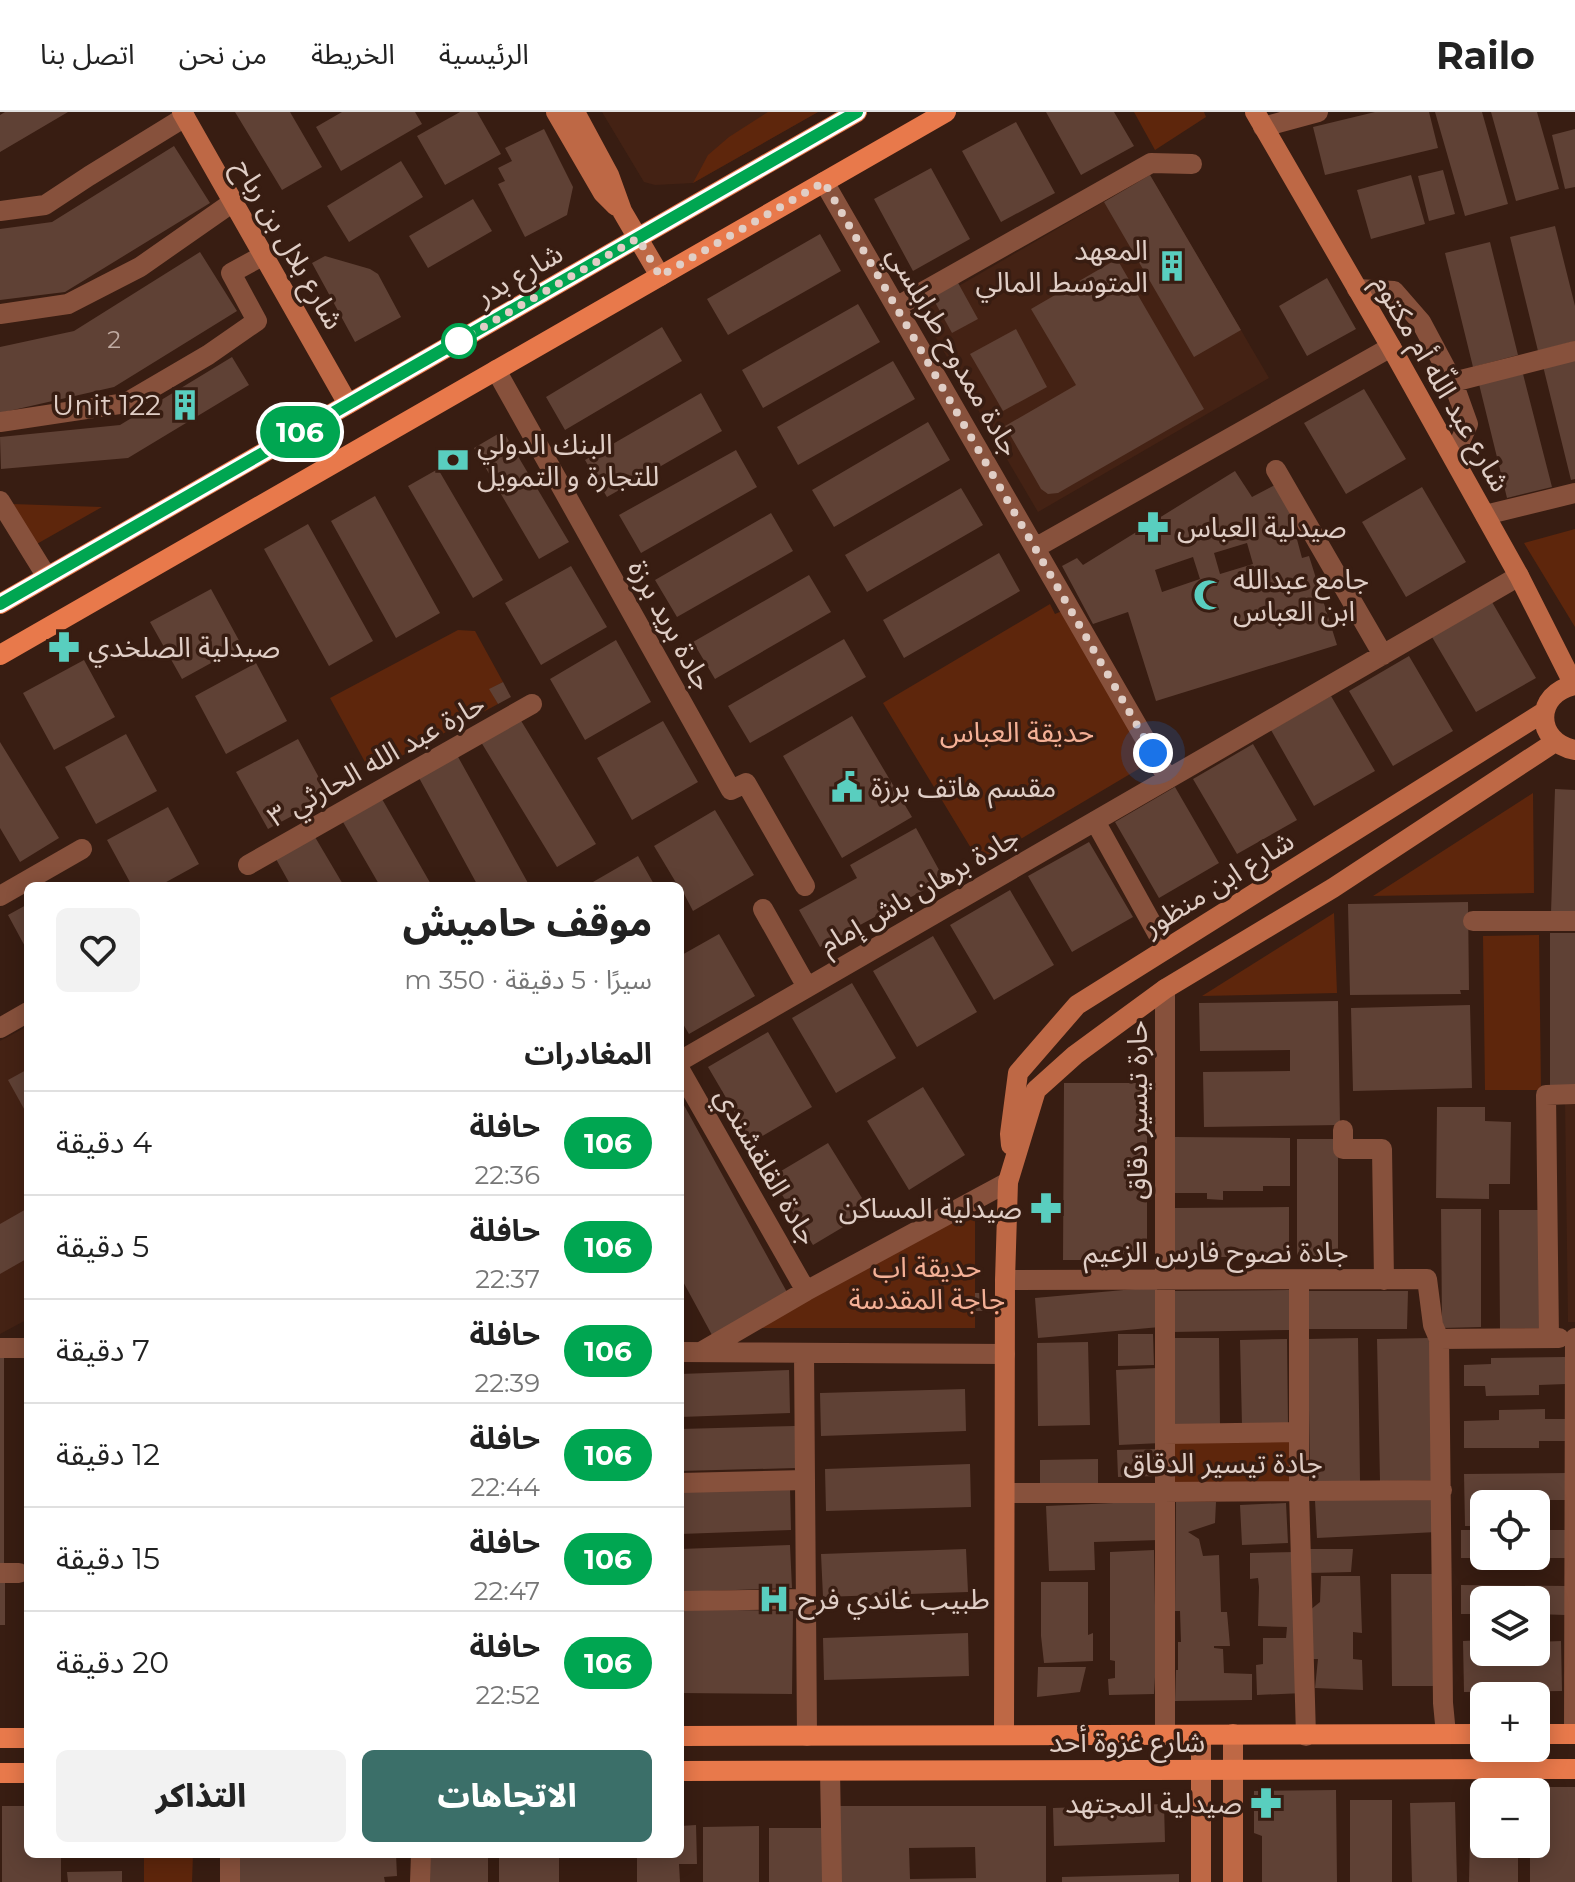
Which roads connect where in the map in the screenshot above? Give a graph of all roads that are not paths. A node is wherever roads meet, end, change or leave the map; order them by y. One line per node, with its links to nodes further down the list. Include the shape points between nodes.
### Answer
1 (556, 112): 12 (main road, via 603,193)
2 (575, 112): 12 (main road)
3 (857, 112): 13 (main road, شارع بدر)
4 (946, 112): 9 (main road)
5 (1318, 112): 7 (street)
6 (183, 115): 10 (main road, شارع بلال بن رباح); 11 (street, via 45,205)
7 (1259, 119): 16 (main road, شارع عبد اللّه أم مكتوم)
8 (1192, 164): 17 (street, via 1151,163)
9 (824, 182): 15 (main road); 17 (street, جادة ممدوح طرابلسي)
10 (233, 202): 14 (main road, شارع بلال بن رباح); 18 (street, via 140,267 68,304)
11 (0, 211)
12 (622, 211): 13 (main road)
13 (638, 238): 15 (main road); 23 (main road, شارع بدر)
14 (264, 255): 23 (main road, شارع بلال بن رباح); 24 (street, via 231,273 257,321 208,355 126,403)
15 (660, 276): 21 (main road)
16 (1357, 289): 19 (main road, شارع عبد اللّه أم مكتوم); 22 (street, via 1394,291 1421,322)
17 (896, 307): 30 (street, جادة ممدوح طرابلسي)
18 (0, 314)
19 (1391, 347): 25 (main road, شارع عبد اللّه أم مكتوم); 30 (street)
20 (1575, 351): 22 (street)
21 (496, 370): 34 (main road); 47 (street, جادة بريد برزة, via 731,790 746,783)
22 (1453, 382): 25 (street, via 1468,424)
23 (348, 404): 32 (main road, شارع بدر)
24 (0, 422)
25 (1453, 457): 29 (main road, شارع عبد اللّه أم مكتوم)
26 (1276, 470): 35 (street)
27 (1575, 493): 29 (street)
28 (0, 501): 32 (street)
29 (1485, 515): 31 (main road, شارع عبد اللّه أم مكتوم)
30 (1035, 548): 41 (street, جادة ممدوح طرابلسي)
31 (1519, 576): 35 (street, جادة برهان باش إمام); 36 (main road, شارع عبد اللّه أم مكتوم)
32 (47, 577): 33 (main road, شارع بدر)
33 (0, 604)
34 (0, 655)
35 (1383, 655): 41 (street, جادة برهان باش إمام)
36 (1575, 685): 38 (main road, شارع ابن منظور, via 1555,693)
37 (532, 704): 44 (street, حارة عبد الله الحارثي ٣)
38 (1544, 712): 39 (main road); 52 (main road, شارع ابن منظور)
39 (1555, 742): 40 (main road); 54 (main road, شارع ابن منظور, via 1333,888)
40 (1575, 750)
41 (1168, 779): 42 (street, جادة برهان باش إمام)
42 (1095, 821): 52 (street); 53 (street, جادة برهان باش إمام)
43 (82, 849): 45 (street)
44 (248, 865)
45 (24, 882)
46 (24, 882): 48 (street)
47 (805, 886)
48 (0, 896)
49 (763, 909): 53 (street)
50 (1473, 921): 51 (street)
51 (1575, 921)
52 (1166, 949): 61 (main road, شارع ابن منظور, via 1077,1005 1018,1073)
53 (807, 987): 57 (street, جادة برهان باش إمام)
54 (1165, 989): 61 (main road, شارع ابن منظور, via 1036,1090); 63 (street, حارة تيسير دقاق)
55 (24, 1014): 56 (street)
56 (0, 1028)
57 (684, 1059)
58 (684, 1077): 66 (street, جادة القلقشندي)
59 (1575, 1094): 67 (street, via 1546,1095)
60 (1343, 1130): 65 (street, via 1343,1149 1382,1149)
61 (1010, 1174): 62 (main road, شارع ابن منظور); 66 (street)
62 (1005, 1280): 63 (street, جادة نصوح فارس الزعيم); 73 (main road, شارع ابن منظور)
63 (1165, 1280): 64 (street, جادة نصوح فارس الزعيم); 75 (street, حارة تيسير دقاق)
64 (1299, 1280): 65 (street, جادة نصوح فارس الزعيم); 74 (street)
65 (1384, 1280): 69 (street, جادة نصوح فارس الزعيم, via 1427,1279)
66 (806, 1291): 71 (street)
67 (1549, 1338): 68 (street); 69 (street)
68 (1575, 1338): 88 (street)
69 (1439, 1339): 78 (street)
70 (684, 1352): 71 (street)
71 (701, 1352): 72 (street)
72 (804, 1353): 73 (street); 76 (street)
73 (1005, 1354): 81 (main road, شارع ابن منظور)
74 (1299, 1432): 75 (street); 80 (street)
75 (1165, 1434): 79 (street, حارة تيسير دقاق)
76 (805, 1480): 77 (street); 82 (street)
77 (684, 1483)
78 (1442, 1490): 80 (street, جادة تيسير الدقاق); 85 (street)
79 (1165, 1491): 80 (street, جادة تيسير الدقاق); 81 (street, جادة تيسير الدقاق); 90 (street, حارة تيسير دقاق)
80 (1299, 1491): 94 (street)
81 (1005, 1493): 89 (main road, شارع ابن منظور)
82 (806, 1599): 83 (street); 93 (street)
83 (684, 1601)
84 (1233, 1734): 91 (main road, شارع غزوة أحد); 94 (main road, شارع غزوة أحد); 99 (main road)
85 (1446, 1734): 86 (main road, شارع غزوة أحد); 94 (main road, شارع غزوة أحد)
86 (1470, 1734)
87 (1550, 1734): 88 (main road)
88 (1575, 1734)
89 (1004, 1735): 90 (main road, شارع غزوة أحد); 93 (main road, شارع غزوة أحد)
90 (1165, 1735): 91 (main road, شارع غزوة أحد)
91 (1201, 1735): 98 (main road)
92 (684, 1736): 93 (main road, شارع غزوة أحد)
93 (807, 1736)
94 (1306, 1736)
95 (0, 1738): 96 (main road)
96 (24, 1738)
97 (1575, 1769): 99 (main road, شارع غزوة أحد)
98 (1201, 1770): 99 (main road, شارع غزوة أحد); 101 (main road, شارع غزوة أحد); 109 (main road)
99 (1233, 1770): 110 (main road)
100 (684, 1771): 101 (main road, شارع غزوة أحد)
101 (830, 1771): 108 (street)
102 (0, 1773): 103 (main road)
103 (24, 1773)
104 (230, 1858): 106 (street)
105 (421, 1858): 107 (street)
106 (230, 1882)
107 (420, 1882)
108 (832, 1882)
109 (1201, 1882)
110 (1233, 1882)

